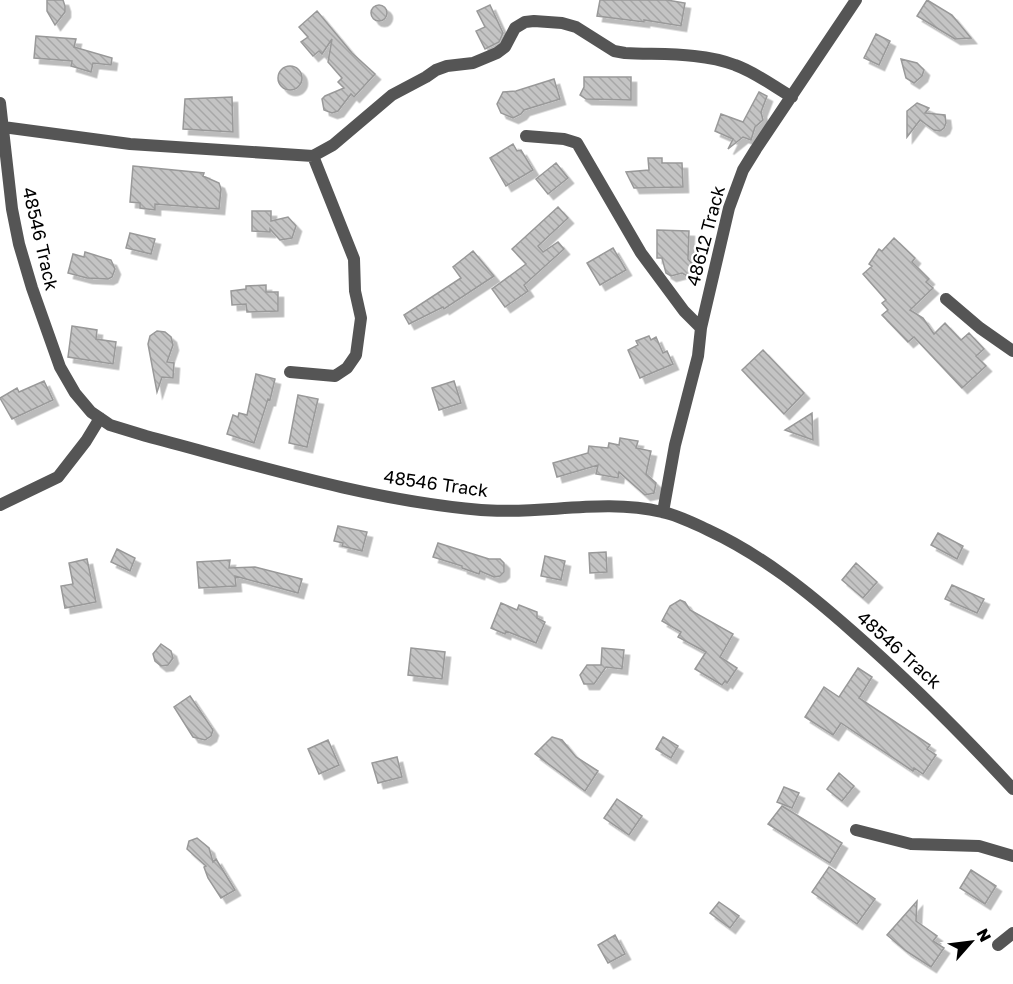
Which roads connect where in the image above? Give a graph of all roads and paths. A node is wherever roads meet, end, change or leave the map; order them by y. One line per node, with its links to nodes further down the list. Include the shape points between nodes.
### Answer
1 (856, 0): 2 (street, 48612 Track)
2 (792, 97): 6 (street, via 747,70 722,61 614,51 576,27 525,22 515,28 497,53 473,63 447,66 392,95); 8 (street, 48612 Track, via 743,170 729,208)
3 (0, 109): 4 (street, 48546 Track)
4 (3, 127): 6 (street, via 130,144); 11 (street, 48546 Track, via 12,208 32,288 60,367 75,393)
5 (526, 136): 8 (street, via 577,143 641,254)
6 (313, 156): 10 (street, via 354,260 361,318 359,342 352,363 335,376)
7 (946, 299): 9 (street)
8 (701, 328): 13 (street, 48612 Track)
9 (1013, 351)
10 (290, 372)
11 (100, 418): 12 (street, via 57,477); 13 (street, 48546 Track, via 146,436 392,498 485,510 609,507)
12 (0, 506)
13 (663, 512): 14 (street, 48546 Track, via 727,539 802,589 912,685)
14 (1013, 789)
15 (856, 830): 16 (street, via 910,844 979,846)
16 (1013, 856)
17 (1013, 933): 18 (street)
18 (998, 945)

